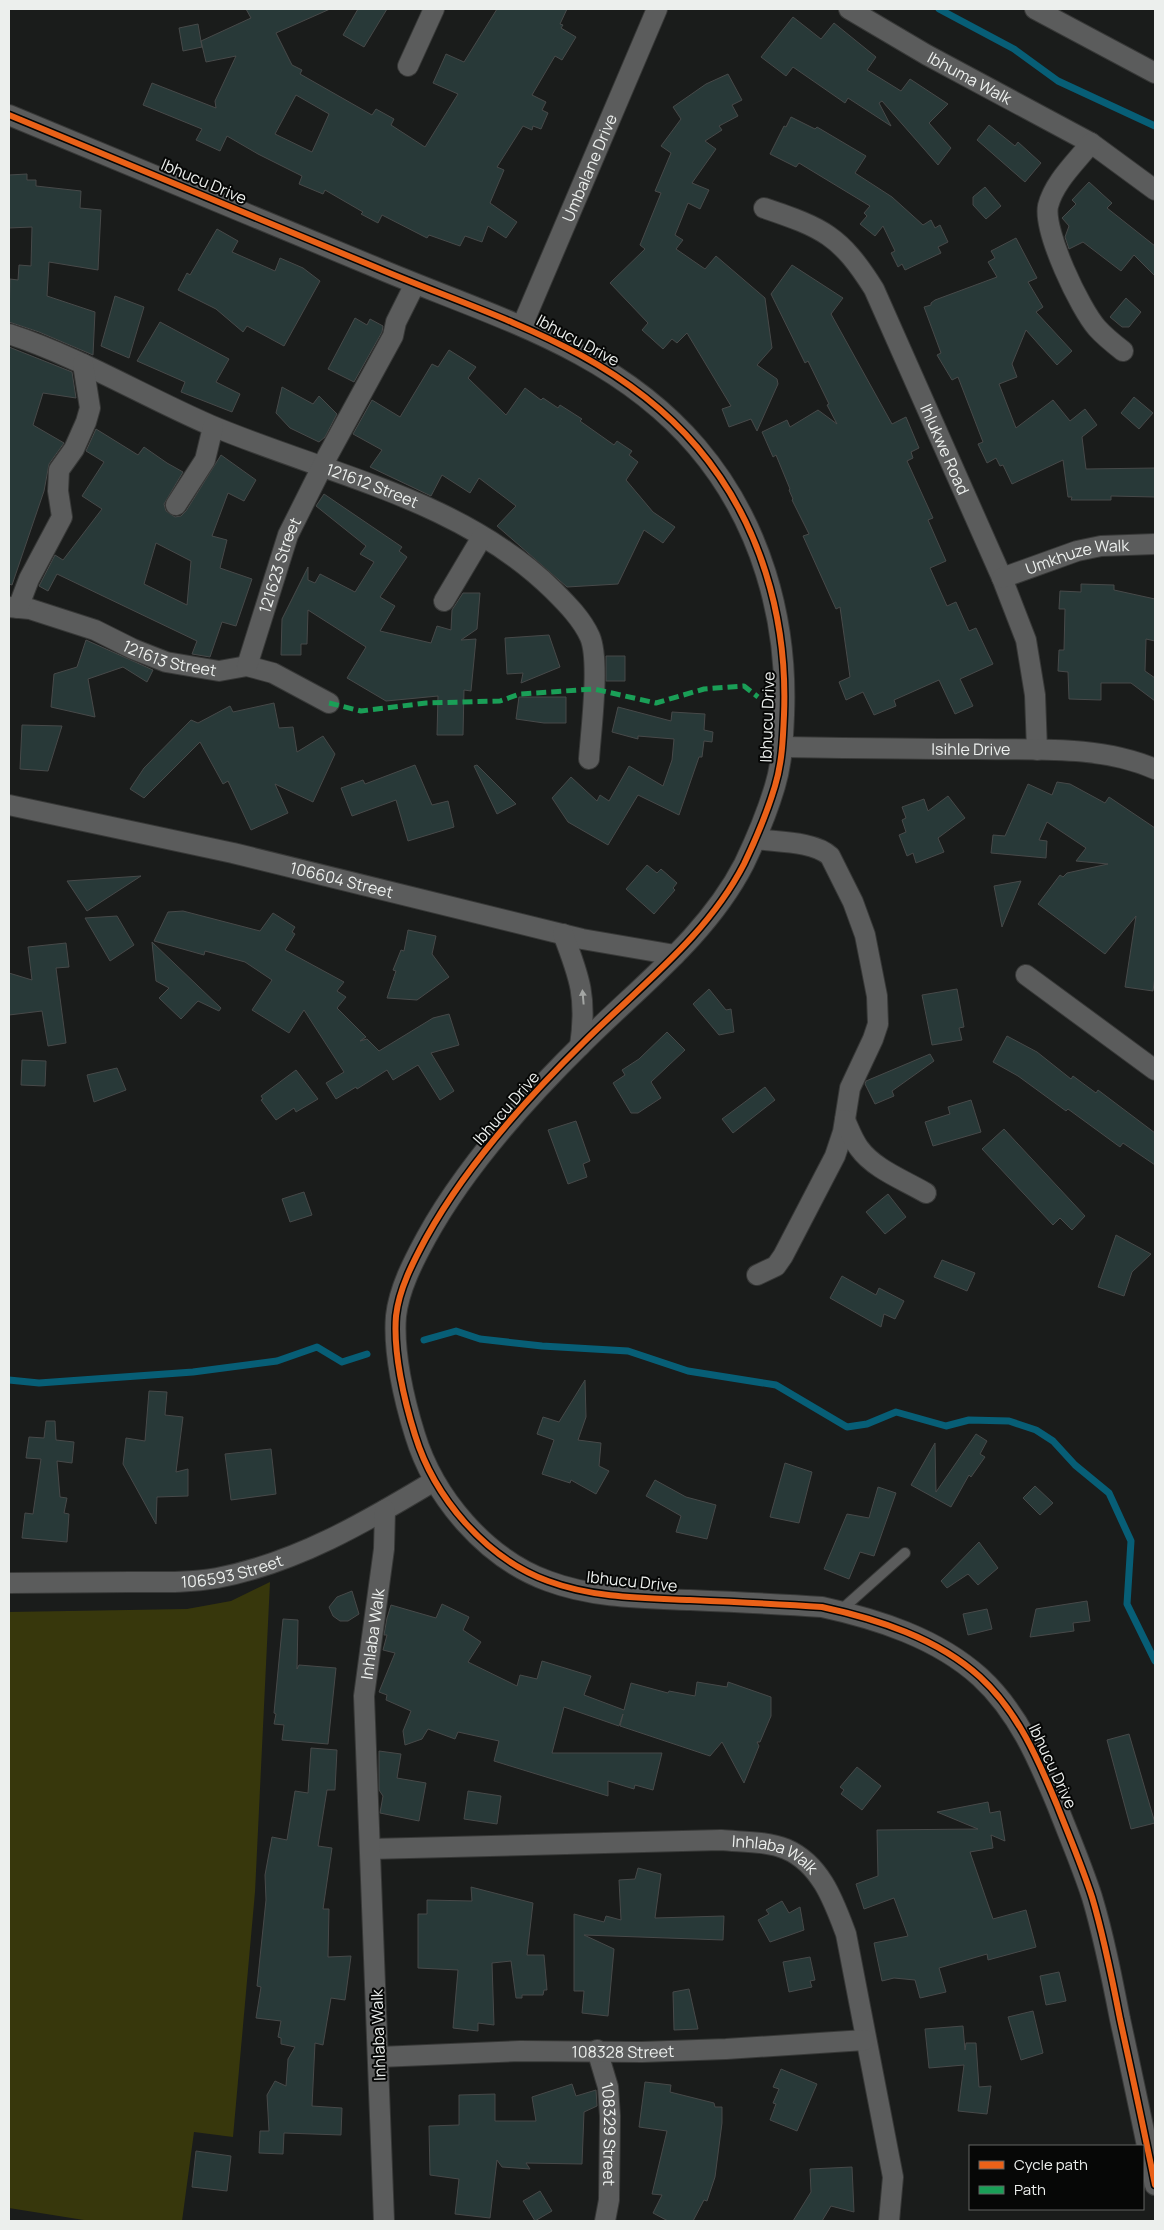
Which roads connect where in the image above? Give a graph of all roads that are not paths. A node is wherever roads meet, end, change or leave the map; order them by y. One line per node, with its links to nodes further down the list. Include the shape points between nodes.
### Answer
1 (434, 9): 5 (street)
2 (656, 9): 12 (street, Umbalane Drive)
3 (849, 9): 8 (street, Ibhuma Walk)
4 (1035, 9): 6 (street)
5 (408, 66)
6 (1155, 73)
7 (9, 115): 11 (street, Ibhucu Drive)
8 (1091, 143): 9 (street, Ibhuma Walk); 14 (street, via 1057,186 1048,206 1048,219 1054,243 1078,298 1097,328)
9 (1155, 190)
10 (764, 208): 21 (street, Ihlukwe Road, via 817,228 837,241 856,260 874,289)
11 (415, 284): 12 (street, Ibhucu Drive); 17 (street, 121623 Street, via 396,322 393,336)
12 (522, 326): 26 (street, Ibhucu Drive, via 603,366 652,402 694,444 734,499 763,560 778,617 785,687)
13 (9, 334): 15 (street, 121612 Street)
14 (1123, 351)
15 (83, 364): 16 (street, 121612 Street, via 163,405); 23 (street, via 90,408 74,449 59,470 61,522)
16 (213, 426): 17 (street, 121612 Street); 18 (street, via 205,460)
17 (322, 468): 19 (street, 121612 Street, via 425,506); 24 (street, 121623 Street, via 288,535)
18 (176, 505)
19 (482, 537): 22 (street); 28 (street, 121612 Street, via 541,578 579,619 590,637 594,689)
20 (1155, 544): 21 (street, Umkhuze Walk, via 1101,546 1077,551)
21 (1002, 578): 27 (street, Ihlukwe Road, via 1026,640 1035,695)
22 (444, 601)
23 (13, 608): 24 (street, 121613 Street, via 30,609 95,630 166,662 219,671)
24 (247, 666): 25 (street, 121613 Street, via 272,673)
25 (329, 703)
26 (782, 747): 27 (street, Isihle Drive); 31 (street, Ibhucu Drive, via 776,782)
27 (1037, 750): 29 (street, Isihle Drive, via 1106,754)
28 (590, 759)
29 (1155, 769)
30 (9, 805): 32 (street, 106604 Street, via 234,853)
31 (756, 839): 33 (street, Ibhucu Drive, via 728,892); 37 (street, via 811,846 825,852 836,866 865,935 877,996 878,1024 850,1088)
32 (563, 934): 33 (street, 106604 Street); 35 (street, one-way to 32, via 584,1020 582,985)
33 (674, 956): 35 (street, Ibhucu Drive)
34 (1026, 975): 36 (street)
35 (580, 1046): 40 (street, Ibhucu Drive, via 497,1137 455,1190 416,1256 405,1284 396,1319 402,1378 412,1428)
36 (1155, 1070)
37 (845, 1120): 38 (street, via 863,1154); 39 (street, via 835,1156 783,1256 776,1266)
38 (926, 1193)
39 (756, 1275)
40 (434, 1480): 41 (street, 106593 Street); 44 (street, Ibhucu Drive, via 466,1524 495,1550 534,1576 552,1583 611,1596 760,1603)
41 (385, 1510): 43 (street, 106593 Street, via 313,1548 268,1565 216,1578); 45 (street, Inhlaba Walk, via 384,1549 364,1696)
42 (905, 1553): 44 (lane)
43 (9, 1583)
44 (840, 1611): 49 (street, Ibhucu Drive, via 923,1640 962,1662 995,1693 1040,1762 1080,1862 1104,1941)
45 (370, 1849): 46 (street, Inhlaba Walk, via 721,1840 786,1849 823,1881 834,1900 846,1934); 48 (street, Inhlaba Walk)
46 (865, 2040): 47 (street, 108328 Street, via 716,2050); 52 (street, Inhlaba Walk, via 893,2177)
47 (597, 2050): 48 (street, 108328 Street); 51 (street, 108329 Street, via 608,2087 610,2116 609,2200)
48 (379, 2057): 50 (street, Inhlaba Walk)
49 (1155, 2185)
50 (384, 2221)
51 (605, 2221)
52 (889, 2221)

